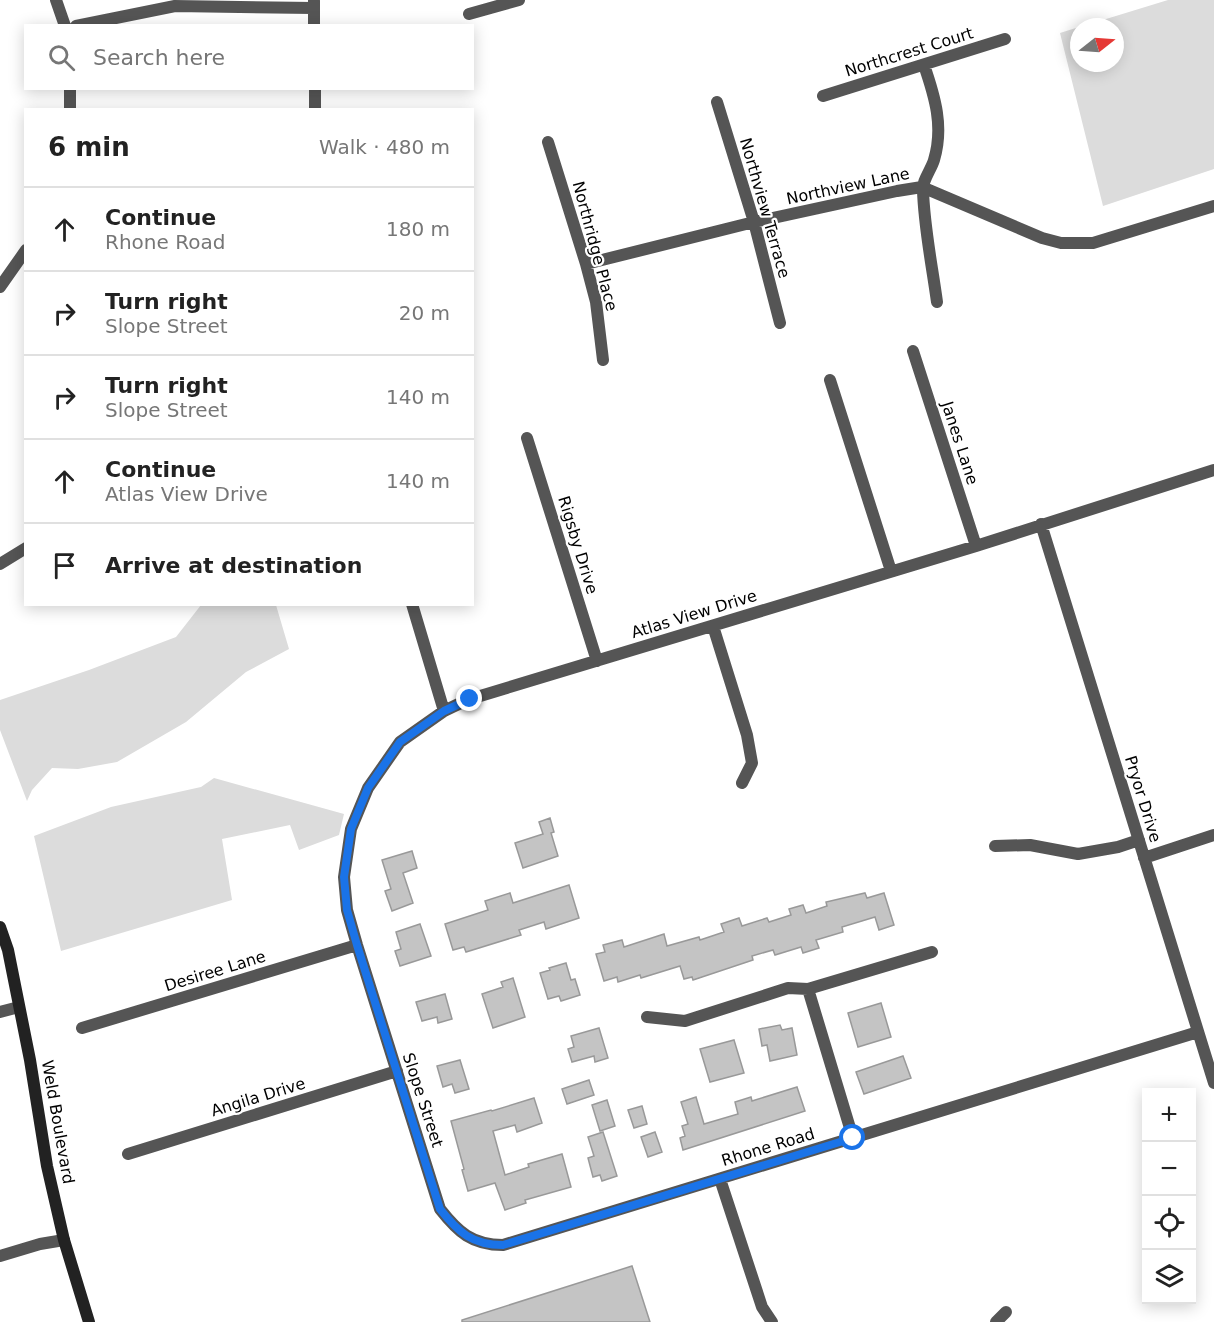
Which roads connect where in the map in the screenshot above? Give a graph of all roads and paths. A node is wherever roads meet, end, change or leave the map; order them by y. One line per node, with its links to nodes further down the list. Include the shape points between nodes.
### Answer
1 (56, 0): 5 (street)
2 (519, 0): 4 (street)
3 (314, 4): 6 (street, via 175,6); 7 (street)
4 (469, 14)
5 (63, 24)
6 (86, 24)
7 (314, 24)
8 (1005, 39): 9 (street, Northcrest Court)
9 (924, 65): 12 (street, Northcrest Court); 17 (street, via 935,98 939,131 934,160)
10 (70, 90): 14 (street)
11 (315, 90): 15 (street)
12 (823, 96)
13 (717, 102): 19 (street, Northview Terrace)
14 (70, 108)
15 (315, 108)
16 (548, 142): 21 (street, Northridge Place)
17 (922, 187): 18 (street, Northview Lane, via 1061,243 1094,243); 19 (street, Northview Lane); 23 (street)
18 (1214, 206)
19 (754, 222): 21 (street, Northview Lane); 24 (street, Northview Terrace)
20 (24, 253): 22 (street)
21 (586, 264): 26 (street, Northridge Place, via 596,302)
22 (0, 287)
23 (937, 302)
24 (780, 323)
25 (913, 351): 31 (street, Janes Lane)
26 (603, 360)
27 (830, 380): 34 (street)
28 (527, 438): 37 (street, Rigsby Drive)
29 (1214, 470): 30 (street, Atlas View Drive)
30 (1041, 524): 31 (street, Atlas View Drive); 41 (street, Pryor Drive)
31 (976, 546): 34 (street, Atlas View Drive)
32 (24, 549): 33 (street)
33 (0, 564)
34 (891, 571): 36 (street, Atlas View Drive)
35 (413, 606): 38 (street)
36 (713, 626): 37 (street, Atlas View Drive); 39 (street, via 747,735 752,763)
37 (597, 661): 38 (street, Atlas View Drive, via 467,700)
38 (444, 711): 45 (street, Atlas View Drive, via 400,742 368,788 351,829 344,877 347,910)
39 (742, 783)
40 (1214, 835): 43 (street)
41 (1139, 840): 42 (street, via 1078,854 1030,845); 43 (street, Pryor Drive)
42 (995, 846)
43 (1144, 858): 52 (street, Pryor Drive)
44 (0, 927): 48 (main road, Weld Boulevard)
45 (357, 945): 51 (street, Desiree Lane); 53 (street, Slope Street)
46 (932, 952): 47 (street)
47 (808, 989): 50 (street, via 788,988 685,1021); 55 (street)
48 (19, 1007): 49 (street); 58 (main road, Weld Boulevard)
49 (0, 1012)
50 (647, 1017)
51 (82, 1028)
52 (1198, 1032): 54 (street, Pryor Drive); 55 (street, Rhone Road)
53 (397, 1071): 56 (street, Angila Drive); 59 (street, Slope Street, via 440,1209 457,1230)
54 (1214, 1083)
55 (853, 1138): 57 (street, Rhone Road)
56 (128, 1154)
57 (720, 1179): 59 (street, Rhone Road, via 503,1245); 63 (street, via 762,1307)
58 (64, 1240): 60 (street); 62 (main road, Weld Boulevard)
59 (485, 1245)
60 (0, 1256)
61 (1006, 1312): 64 (street)
62 (89, 1322)
63 (772, 1322)
64 (996, 1322)

